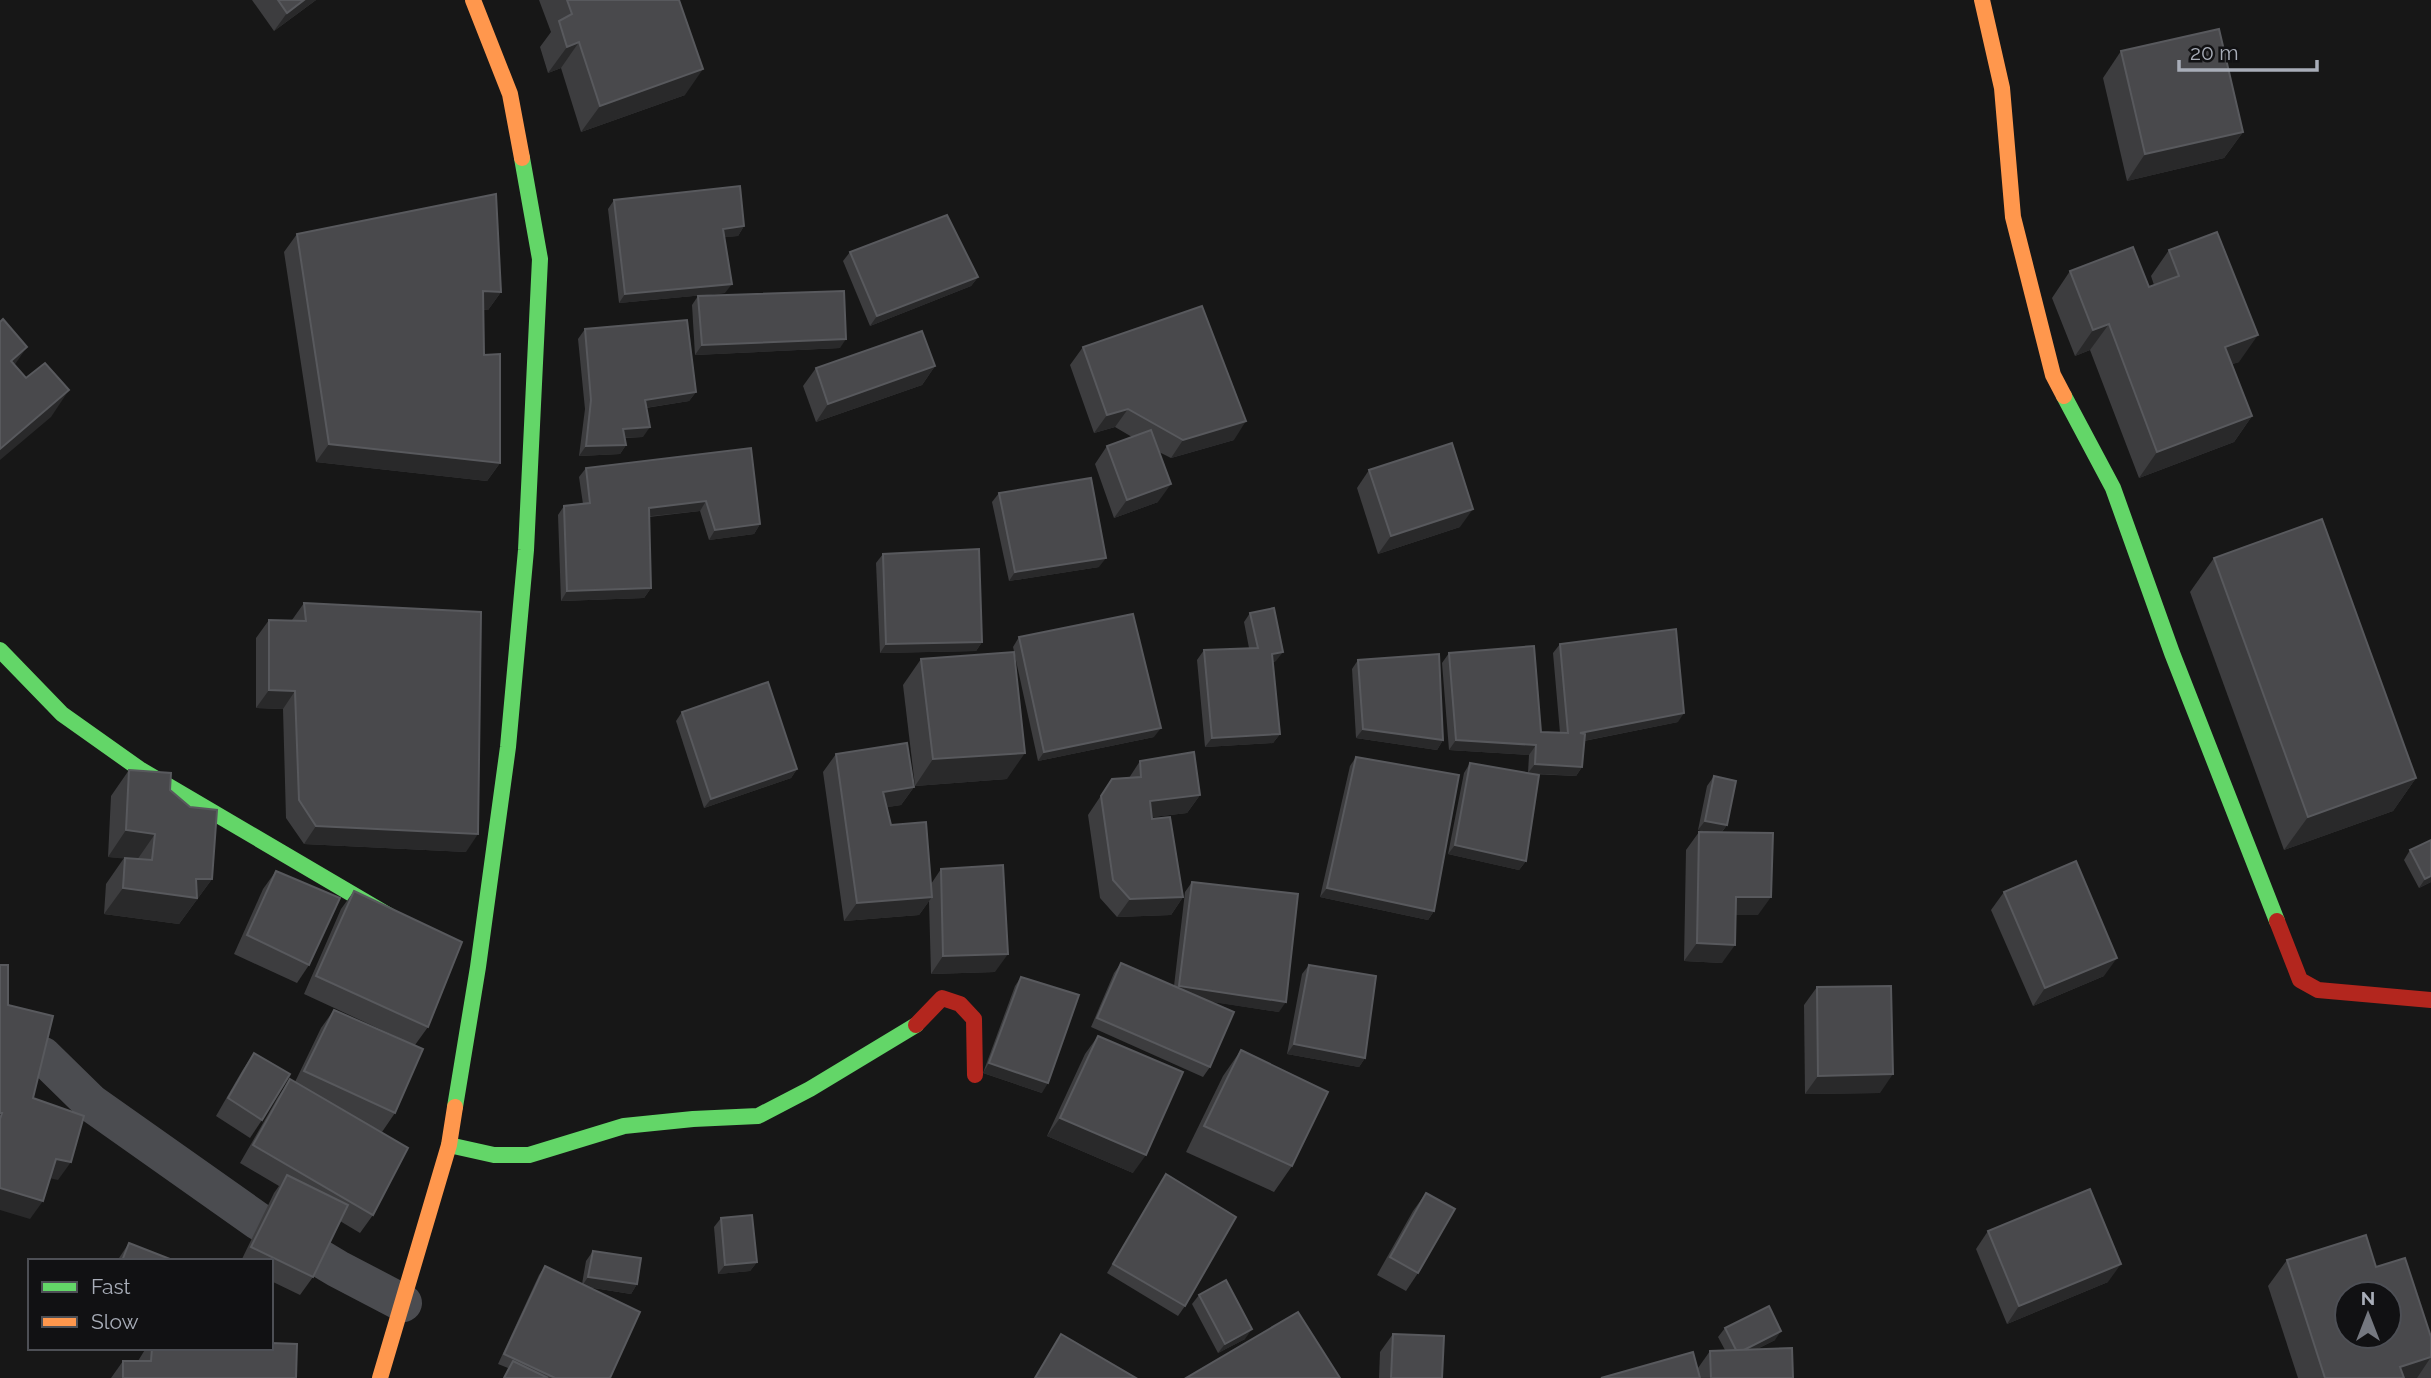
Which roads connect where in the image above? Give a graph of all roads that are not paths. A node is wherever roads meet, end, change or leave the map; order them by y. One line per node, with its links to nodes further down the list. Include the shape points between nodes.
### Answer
1 (473, 0): 8 (street, via 510,94 540,258 526,550 508,747 472,964)
2 (1982, 0): 5 (street, via 2002,88 2013,217 2053,375 2113,488 2300,980 2318,990)
3 (0, 650): 4 (street, via 62,714 142,770)
4 (418, 932)
5 (2431, 999)
6 (43, 1056): 9 (street, via 91,1102 258,1221)
7 (975, 1075): 8 (street, via 974,1019 960,1004 942,998 917,1024 886,1045 758,1116 624,1126 529,1155 494,1155)
8 (449, 1145): 9 (street)
9 (403, 1303): 10 (street)
10 (380, 1378)

